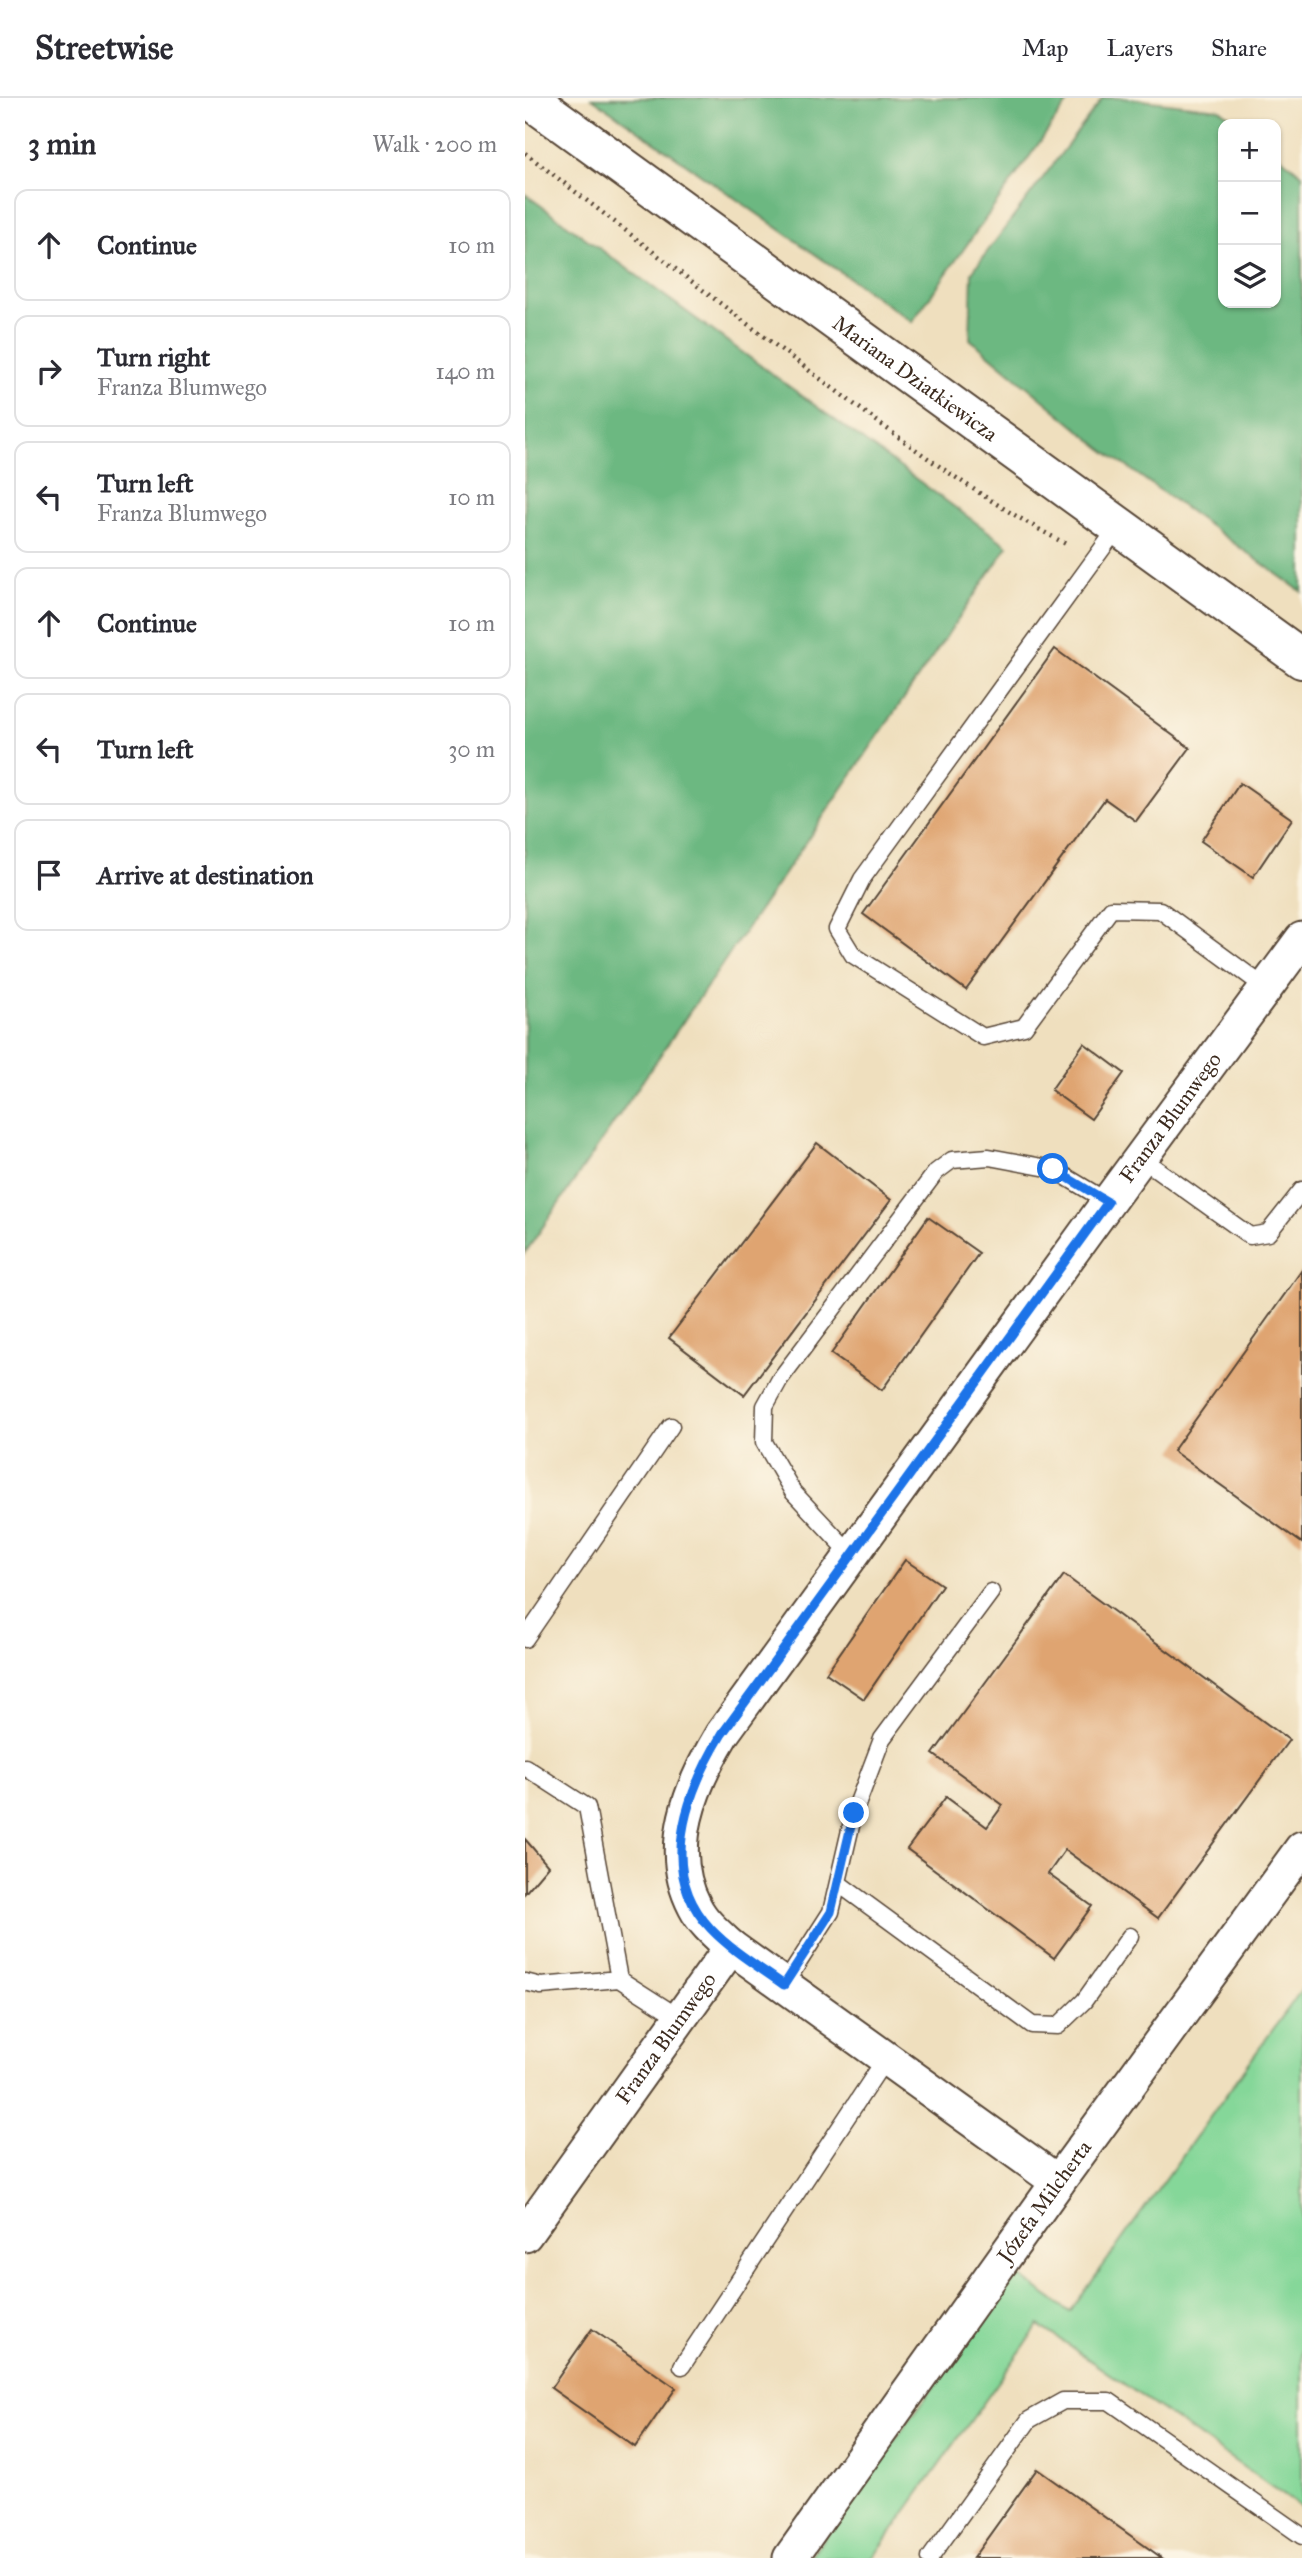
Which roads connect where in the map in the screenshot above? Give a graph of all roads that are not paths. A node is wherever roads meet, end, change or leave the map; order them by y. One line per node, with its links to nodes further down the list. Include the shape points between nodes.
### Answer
1 (528, 98): 2 (street, Mariana Dziatkiewicza)
2 (1118, 527): 3 (street, Mariana Dziatkiewicza); 5 (lane, via 862,878 837,929 853,955 983,1037 1024,1027 1111,909 1160,910)
3 (1302, 659)
4 (1302, 939): 5 (street, Franza Blumwego)
5 (1266, 988): 6 (street, Franza Blumwego)
6 (1141, 1158): 7 (lane, via 1250,1236 1268,1233); 8 (street, Franza Blumwego)
7 (1302, 1190)
8 (1108, 1202): 10 (street, Franza Blumwego); 10 (lane, via 1053,1169 989,1157 952,1160 936,1172 781,1379 765,1406 764,1442 793,1492)
9 (671, 1426): 12 (lane)
10 (852, 1555): 17 (street, Franza Blumwego, via 722,1734 689,1799 683,1824 684,1877 695,1907)
11 (991, 1592): 15 (lane, via 882,1739 854,1813)
12 (525, 1639)
13 (525, 1767): 18 (lane, via 587,1807)
14 (1302, 1848): 23 (street, Józefa Milcherta)
15 (838, 1883): 16 (lane, via 1032,2025 1058,2025 1084,2001); 20 (lane, via 831,1912)
16 (1130, 1936)
17 (731, 1947): 20 (street); 21 (street, Franza Blumwego)
18 (619, 1979): 19 (lane, via 541,1986); 21 (lane)
19 (525, 1982)
20 (784, 1985): 22 (street)
21 (680, 2018): 24 (street, Franza Blumwego)
22 (886, 2058): 23 (street); 25 (lane)
23 (1058, 2182): 27 (street, Józefa Milcherta)
24 (525, 2235)
25 (682, 2366)
26 (1302, 2536): 28 (lane, via 1109,2401 1063,2401 1029,2420)
27 (790, 2558)
28 (930, 2558)

